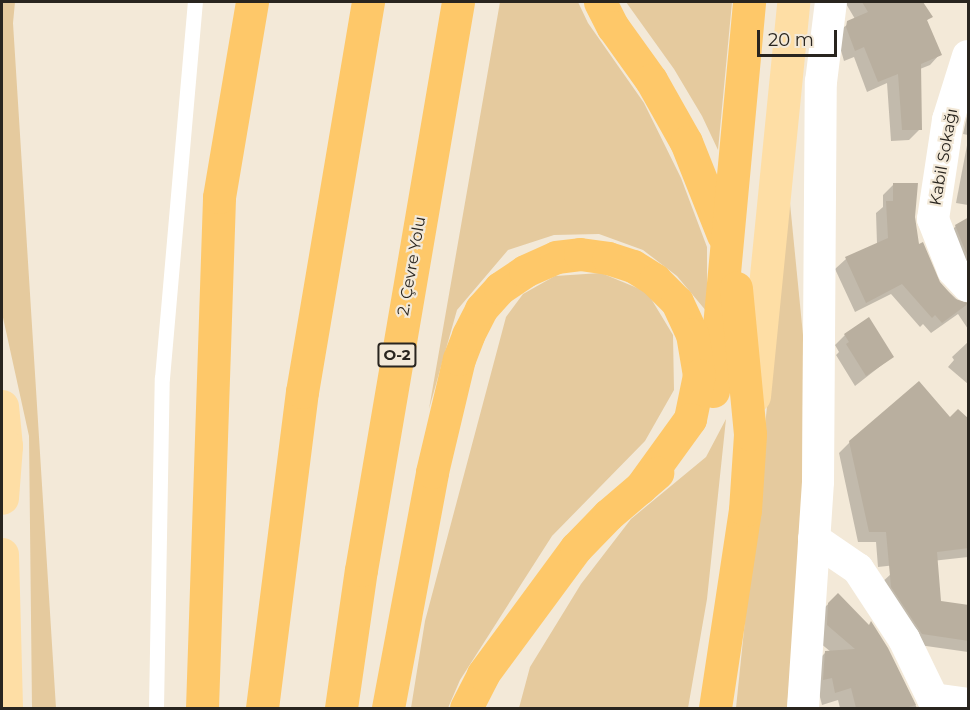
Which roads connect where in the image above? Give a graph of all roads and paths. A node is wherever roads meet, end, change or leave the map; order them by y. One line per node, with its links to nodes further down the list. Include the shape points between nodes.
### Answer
1 (195, 2): 20 (lane, via 162,378)
2 (252, 2): 21 (highway, via 219,197)
3 (368, 2): 22 (highway, via 302,392)
4 (458, 2): 23 (highway, 2. Çevre Yolu / O-2, via 360,570)
5 (600, 2): 12 (highway, via 686,142 721,227 738,296)
6 (749, 2): 13 (highway, via 716,381 705,419 685,449)
7 (793, 2): 12 (main road)
8 (831, 2): 15 (street, via 821,82 818,482)
9 (969, 56): 10 (street, Kabil Sokağı, via 948,120 933,219 953,270)
10 (969, 286)
11 (2, 406): 14 (main road, via 6,446)
12 (750, 434): 27 (highway, via 745,510)
13 (640, 488): 17 (highway, via 576,548); 24 (highway, via 690,420 699,375 692,334 677,302 655,280 633,266 580,254 556,257 500,288 481,309 459,358 432,472)
14 (2, 498)
15 (814, 539): 18 (street, via 858,569 904,639 933,699); 28 (street)
16 (2, 554): 19 (main road)
17 (530, 607): 25 (highway, via 483,674); 26 (highway, via 506,653)
18 (969, 704)
19 (6, 708)
20 (156, 708)
21 (202, 708)
22 (261, 708)
23 (341, 708)
24 (387, 708)
25 (466, 708)
26 (494, 708)
27 (715, 708)
28 (803, 708)

